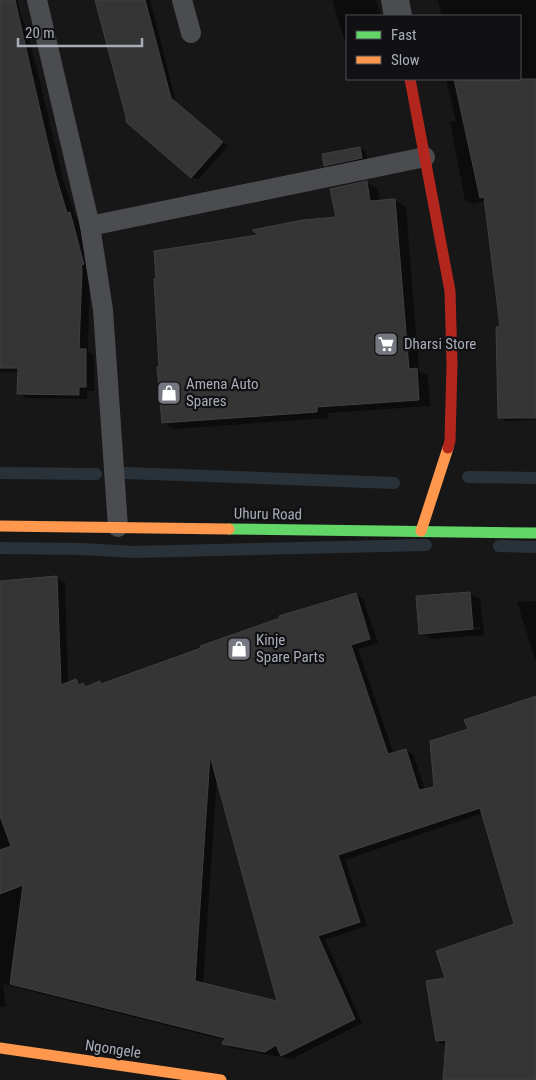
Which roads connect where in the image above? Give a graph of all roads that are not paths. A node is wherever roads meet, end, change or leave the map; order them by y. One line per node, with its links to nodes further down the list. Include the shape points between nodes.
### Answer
1 (37, 0): 8 (lane)
2 (182, 0): 5 (lane)
3 (395, 0): 4 (street)
4 (398, 15)
5 (191, 33)
6 (410, 80): 7 (street)
7 (425, 157): 8 (lane); 11 (street, via 450,291 452,364 450,441)
8 (90, 226): 10 (lane, via 103,310)
9 (0, 526): 10 (street, Uhuru Road)
10 (118, 527): 11 (street, Uhuru Road)
11 (421, 531): 12 (street, Uhuru Road)
12 (536, 533)
13 (0, 1048): 14 (street, Ngongele)
14 (222, 1080)

